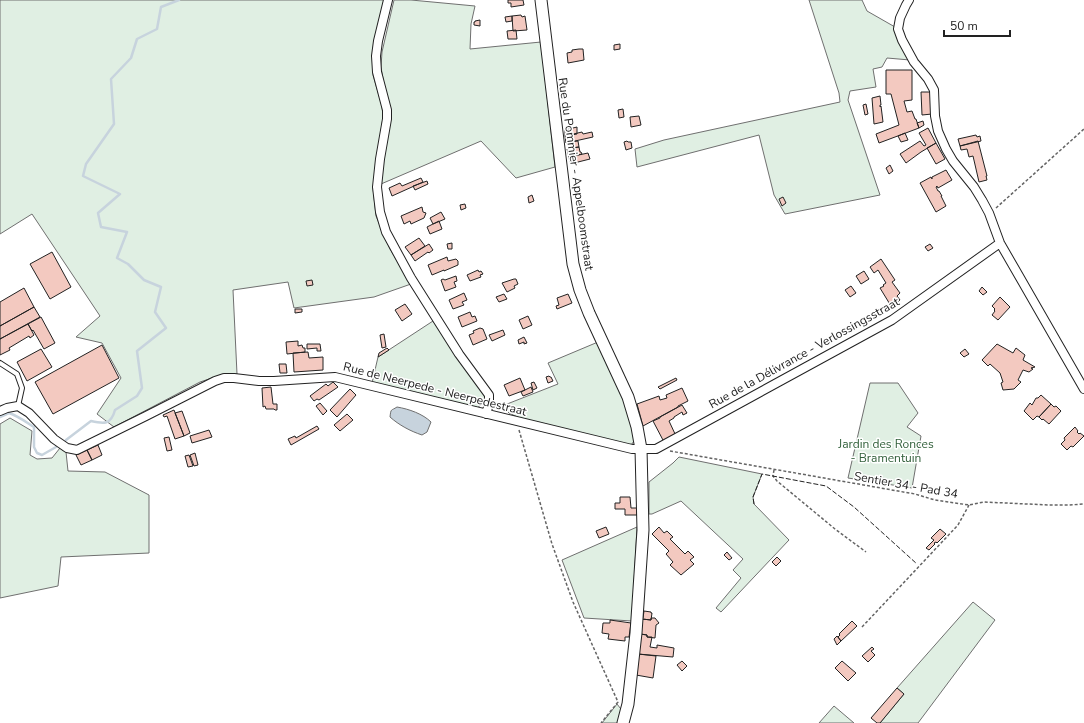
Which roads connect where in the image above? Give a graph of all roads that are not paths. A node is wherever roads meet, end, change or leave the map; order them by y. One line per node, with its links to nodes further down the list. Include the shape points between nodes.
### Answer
1 (388, 0): 9 (street, via 376,56 377,72 387,110 377,187 380,212 386,232 415,284 459,354 489,395)
2 (541, 0): 11 (street, Rue du Pommier - Appelboomstraat, via 573,264 589,313 628,398)
3 (909, 0): 4 (street, via 900,18 898,29 902,40 934,90 938,131 946,149 952,161 982,200)
4 (1000, 243): 6 (street); 10 (street, Rue de la Délivrance - Verlossingsstraat, via 892,320)
5 (0, 363): 7 (lane, via 16,374 22,388)
6 (1084, 389)
7 (18, 406): 8 (street); 9 (street, Rue de Neerpede - Neerpedestraat, via 67,448 77,450 206,384 224,378 274,381 335,377)
8 (0, 411)
9 (486, 414): 11 (street, Rue de Neerpede - Neerpedestraat)
10 (656, 448): 11 (street, Rue de Neerpede - Neerpedestraat)
11 (641, 449): 12 (street, Rue du Pommier - Appelboomstraat, via 643,530 638,611 628,704)
12 (623, 723)

